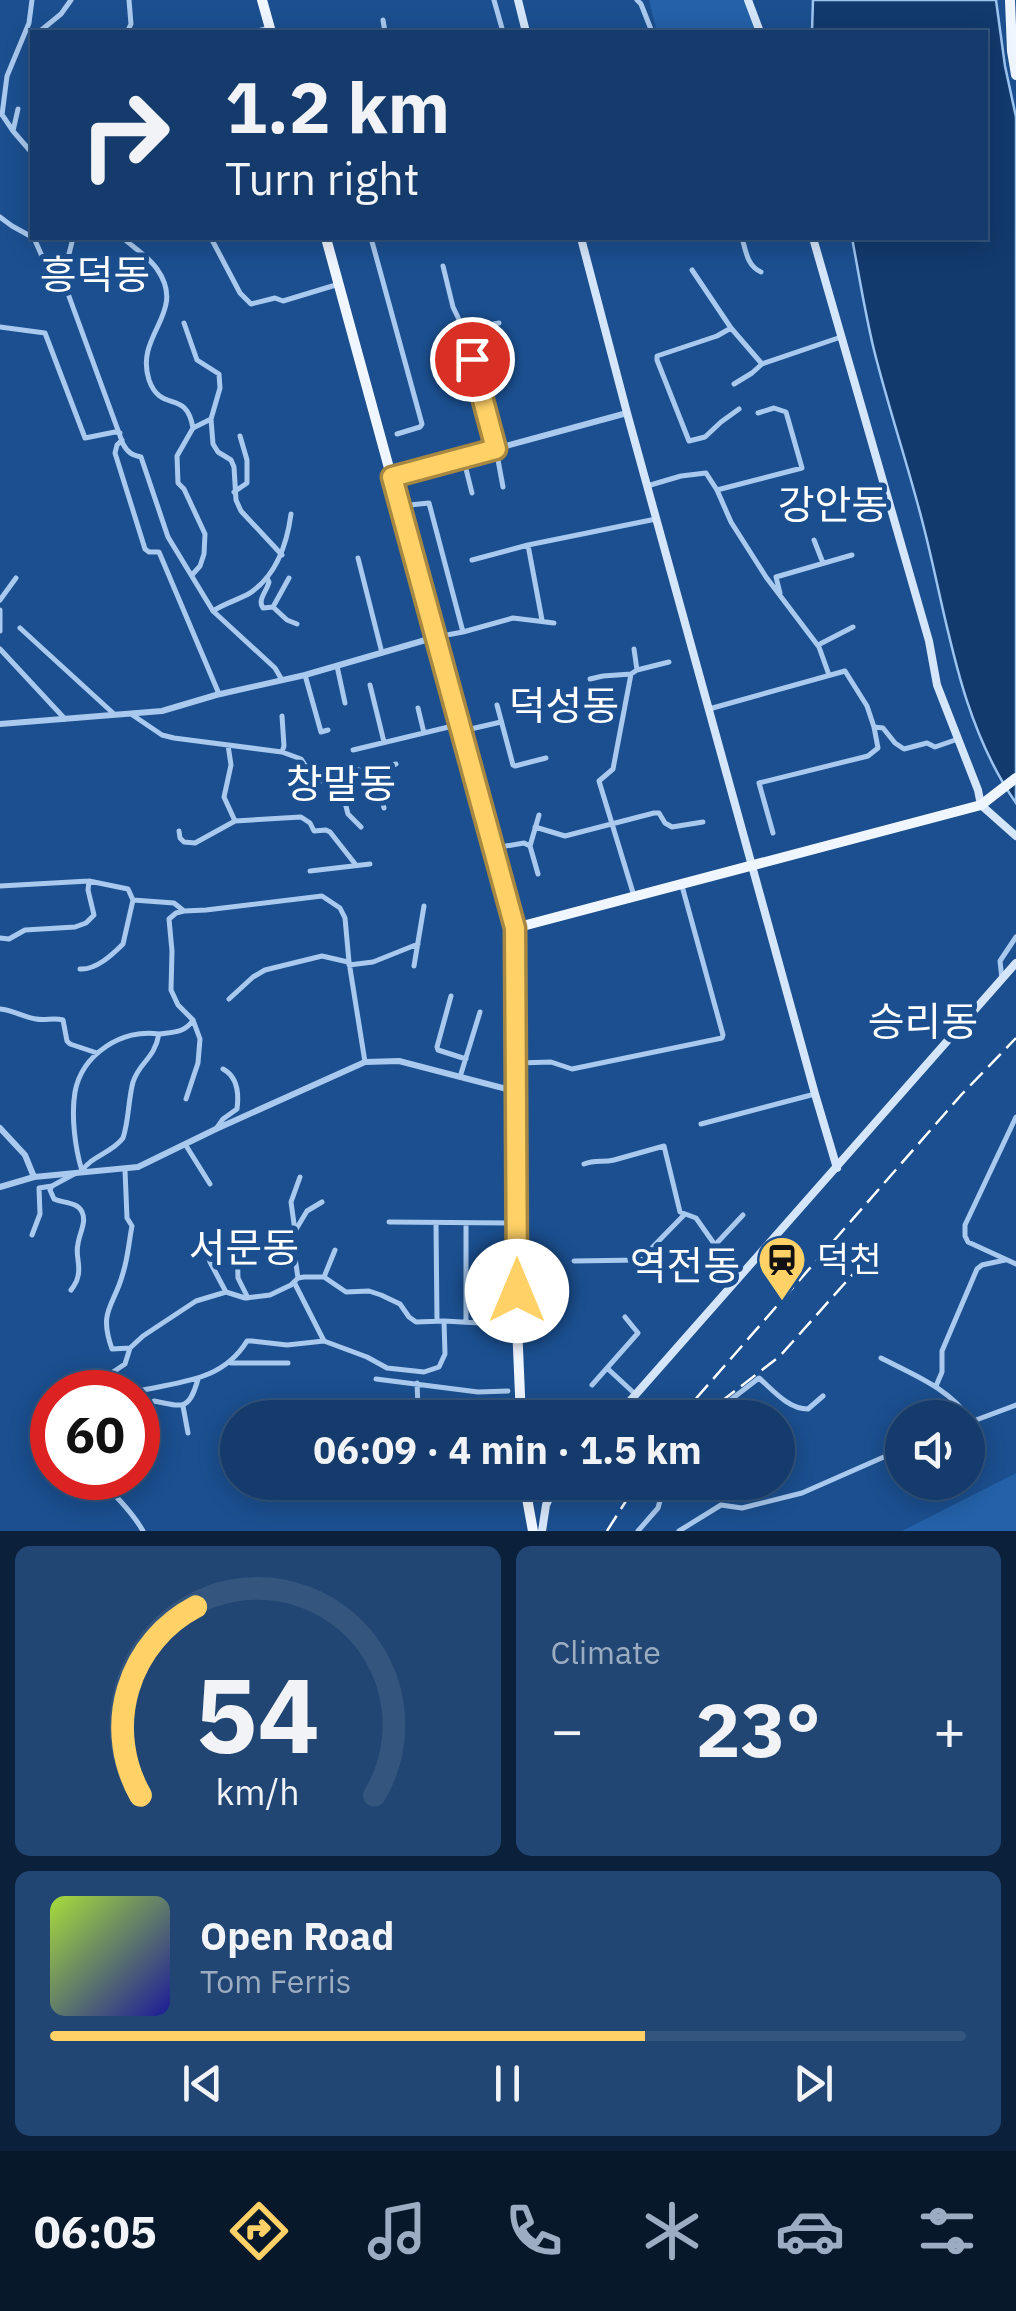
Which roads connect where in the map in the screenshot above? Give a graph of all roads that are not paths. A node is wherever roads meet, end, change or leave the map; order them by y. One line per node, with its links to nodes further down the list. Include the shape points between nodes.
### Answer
1 (32, 0): 20 (street)
2 (71, 0): 11 (street)
3 (129, 0): 12 (street)
4 (262, 0): 13 (main road)
5 (494, 0): 15 (street)
6 (518, 0): 16 (main road)
7 (637, 0): 17 (street)
8 (748, 0): 18 (main road)
9 (1010, 0): 21 (main road)
10 (383, 20): 14 (street)
11 (41, 30)
12 (128, 30)
13 (270, 30)
14 (384, 30)
15 (502, 30)
16 (526, 30)
17 (651, 30)
18 (759, 30)
19 (30, 39): 20 (street)
20 (21, 41): 23 (street)
21 (1016, 75)
22 (18, 109): 24 (street)
23 (1, 114): 24 (street)
24 (13, 131): 25 (street)
25 (30, 150)
26 (0, 217): 27 (street)
27 (30, 235)
28 (34, 240): 38 (street, via 45,263)
29 (72, 240): 38 (street)
30 (125, 240): 54 (street, via 154,265 165,287 166,313 146,352 149,380 156,394 188,410)
31 (212, 240): 41 (street, via 250,304)
32 (327, 240): 41 (main road)
33 (372, 240): 55 (street, via 422,424)
34 (582, 240): 51 (main road)
35 (742, 240): 40 (street, via 748,262)
36 (813, 240): 47 (main road)
37 (442, 266): 46 (street)
38 (59, 269): 57 (street)
39 (692, 270): 45 (street)
40 (761, 272)
41 (339, 284): 60 (main road)
42 (499, 323): 46 (street)
43 (184, 324): 53 (street, via 198,360 220,374)
44 (0, 327): 57 (street, via 45,333 86,438)
45 (731, 328): 48 (street); 50 (street, via 657,360 690,441 706,437)
46 (464, 330): 58 (street)
47 (841, 338): 48 (street); 120 (main road, via 937,686)
48 (762, 364): 49 (street)
49 (734, 384)
50 (739, 409)
51 (626, 413): 58 (street); 61 (main road)
52 (758, 413): 63 (street, via 786,412 802,468)
53 (211, 418): 54 (street); 64 (street, via 213,444 234,467)
54 (193, 428): 76 (street, via 177,456 178,483 206,534)
55 (397, 434)
56 (240, 436): 64 (street, via 247,484)
57 (121, 437): 76 (street, via 127,451 142,457 168,537); 105 (street, via 116,453 145,549 159,552)
58 (496, 449): 59 (street); 62 (street)
59 (464, 458): 60 (street); 65 (street)
60 (392, 477): 66 (main road)
61 (647, 486): 63 (street, via 706,473); 68 (main road)
62 (503, 487)
63 (717, 490): 80 (street)
64 (234, 492): 71 (street, via 241,511)
65 (472, 493)
66 (400, 506): 91 (street, via 429,503); 92 (main road)
67 (291, 514): 71 (street)
68 (656, 519): 70 (street); 109 (main road)
69 (814, 540): 75 (street)
70 (528, 545): 74 (street); 85 (street)
71 (282, 554): 78 (street)
72 (852, 554): 75 (street)
73 (358, 558): 96 (street)
74 (472, 560)
75 (823, 563): 80 (street, via 776,577)
76 (192, 574): 84 (street)
77 (16, 578): 81 (street)
78 (266, 578): 82 (street, via 260,605); 84 (street)
79 (290, 578): 82 (street)
80 (780, 596): 93 (street)
81 (0, 600)
82 (273, 606): 87 (street)
83 (0, 610): 90 (street)
84 (213, 611): 103 (street)
85 (542, 620): 86 (street); 91 (street, via 513,618)
86 (554, 623)
87 (297, 624)
88 (853, 627): 93 (street)
89 (20, 628): 110 (street)
90 (0, 631)
91 (462, 632): 92 (street)
92 (436, 636): 96 (street); 116 (main road)
93 (818, 645): 101 (street)
94 (0, 648): 113 (street)
95 (634, 649): 99 (street)
96 (382, 653): 98 (street)
97 (669, 662): 99 (street)
98 (337, 666): 100 (street); 106 (street)
99 (634, 672): 102 (street); 135 (street, via 613,770 599,781)
100 (305, 675): 103 (street); 118 (street, via 321,732)
101 (829, 675): 109 (street); 117 (street, via 845,671)
102 (590, 679)
103 (282, 680): 105 (street)
104 (370, 684): 121 (street)
105 (220, 694): 111 (street)
106 (345, 702)
107 (497, 706): 114 (street)
108 (418, 708): 119 (street)
109 (709, 709): 144 (main road)
110 (115, 714): 111 (street); 113 (street)
111 (131, 714): 122 (street, via 162,736)
112 (282, 716): 124 (street)
113 (65, 718): 115 (street)
114 (501, 722): 116 (street); 125 (street, via 515,766)
115 (0, 724)
116 (461, 727): 119 (street); 142 (main road)
117 (874, 727): 120 (street, via 904,749); 139 (street, via 878,748 868,756 759,783)
118 (328, 730)
119 (424, 733): 121 (street)
120 (958, 740): 130 (main road)
121 (384, 742): 123 (street)
122 (228, 745): 124 (street); 133 (street, via 224,798)
123 (353, 750)
124 (282, 752): 137 (street, via 301,759 343,795)
125 (546, 758)
126 (396, 764): 128 (street)
127 (354, 769): 128 (street)
128 (375, 770): 131 (street)
129 (1016, 778): 130 (main road)
130 (981, 806): 140 (main road); 144 (main road)
131 (384, 808)
132 (539, 814): 136 (street)
133 (235, 821): 138 (street, via 195,843 184,842); 145 (street, via 301,817 314,831 330,832)
134 (704, 822): 135 (street, via 672,827 654,812)
135 (611, 824): 136 (street, via 566,836); 151 (street)
136 (535, 826): 141 (street)
137 (361, 827)
138 (179, 831)
139 (773, 833)
140 (1016, 836)
141 (530, 846): 142 (street); 147 (street)
142 (494, 848): 155 (main road)
143 (370, 864): 145 (street)
144 (752, 865): 149 (main road); 177 (main road)
145 (356, 866): 146 (street)
146 (310, 871)
147 (538, 874)
148 (89, 881): 150 (street); 152 (street, via 128,888); 157 (street, via 94,915 86,924)
149 (681, 884): 151 (main road); 173 (street, via 722,1038 572,1069 551,1062)
150 (0, 886)
151 (634, 896): 155 (main road)
152 (132, 900): 154 (street); 162 (street, via 124,944 94,967)
153 (424, 906): 158 (street)
154 (184, 910): 160 (street, via 322,896 345,918); 168 (street, via 169,920 171,990)
155 (515, 928): 173 (main road)
156 (1016, 937): 163 (street, via 999,964)
157 (0, 938)
158 (418, 944): 160 (street); 161 (street)
159 (1016, 963): 163 (main road)
160 (349, 964): 165 (street, via 322,956 265,970); 172 (street)
161 (414, 966)
162 (80, 969)
163 (1002, 979): 185 (main road)
164 (451, 996): 171 (street, via 437,1047)
165 (230, 1000)
166 (0, 1009): 170 (street, via 58,1017 70,1044)
167 (480, 1012): 171 (street)
168 (193, 1020): 169 (street, via 182,1030); 178 (street, via 200,1048)
169 (159, 1034): 170 (street, via 113,1041); 187 (street, via 134,1080 123,1138)
170 (98, 1053): 187 (street, via 75,1090)
171 (466, 1058): 175 (street)
172 (365, 1062): 175 (street, via 400,1061); 182 (street)
173 (518, 1064): 176 (main road)
174 (223, 1070): 182 (street, via 232,1074 238,1104)
175 (460, 1077): 176 (street)
176 (518, 1092): 199 (main road)
177 (815, 1094): 180 (street); 185 (main road)
178 (186, 1098)
179 (1016, 1117): 206 (street, via 965,1225 968,1242)
180 (702, 1124)
181 (0, 1128): 188 (street, via 25,1155)
182 (216, 1129): 183 (street)
183 (186, 1144): 186 (street); 190 (street)
184 (584, 1164): 194 (street, via 664,1146)
185 (838, 1168): 209 (main road)
186 (125, 1170): 187 (street); 220 (street, via 132,1226 106,1316 112,1349)
187 (79, 1172): 188 (street); 191 (street)
188 (34, 1177): 192 (street)
189 (300, 1178): 200 (street, via 291,1202)
190 (210, 1184)
191 (52, 1186): 201 (street, via 39,1188); 212 (street, via 54,1199 83,1214)
192 (0, 1187)
193 (322, 1202): 200 (street, via 307,1211)
194 (684, 1215): 204 (street, via 696,1218); 207 (street, via 640,1260)
195 (742, 1215): 204 (street)
196 (389, 1222): 197 (street)
197 (436, 1222): 198 (street); 216 (street)
198 (466, 1223): 199 (street); 217 (street)
199 (517, 1223): 218 (main road)
200 (296, 1231): 211 (street)
201 (32, 1235)
202 (237, 1242): 214 (street, via 238,1278)
203 (204, 1244): 213 (street)
204 (714, 1245): 209 (street)
205 (335, 1250): 210 (street)
206 (1005, 1260): 208 (street); 231 (street, via 977,1269 942,1350)
207 (574, 1261)
208 (1016, 1264)
209 (743, 1274): 233 (main road)
210 (324, 1277): 211 (street); 216 (street, via 346,1292 390,1299 416,1322)
211 (296, 1280): 214 (street, via 278,1293); 219 (street)
212 (72, 1290)
213 (226, 1292): 214 (street); 220 (street, via 196,1301)
214 (248, 1298)
215 (625, 1317): 224 (street, via 638,1333)
216 (440, 1321): 217 (street); 219 (street, via 444,1359 424,1372 387,1368)
217 (466, 1322): 218 (street)
218 (518, 1325): 236 (main road)
219 (324, 1341): 223 (street, via 247,1341)
220 (130, 1348): 225 (street)
221 (882, 1358): 231 (street)
222 (288, 1362): 223 (street)
223 (230, 1363): 226 (street)
224 (607, 1368): 229 (street); 233 (street)
225 (116, 1370)
226 (198, 1378): 230 (street); 243 (street)
227 (376, 1378): 228 (street)
228 (417, 1384): 232 (street); 235 (street)
229 (592, 1385)
230 (160, 1386)
231 (936, 1386): 240 (street)
232 (508, 1391)
233 (636, 1394): 237 (main road)
234 (823, 1396): 244 (street, via 808,1409)
235 (418, 1400)
236 (520, 1400)
237 (630, 1400)
238 (731, 1400): 239 (street, via 760,1378)
239 (785, 1400)
240 (952, 1400)
241 (160, 1403): 243 (street)
242 (1016, 1405): 245 (street)
243 (183, 1406): 246 (street)
244 (795, 1406)
245 (985, 1416)
246 (188, 1434)
247 (885, 1456): 256 (street, via 804,1492 742,1508 721,1505)
248 (117, 1500): 252 (street)
249 (527, 1500): 253 (main road)
250 (548, 1500): 254 (main road)
251 (660, 1500): 255 (street)
252 (143, 1531)
253 (533, 1531)
254 (542, 1531)
255 (638, 1531)
256 (680, 1531)

